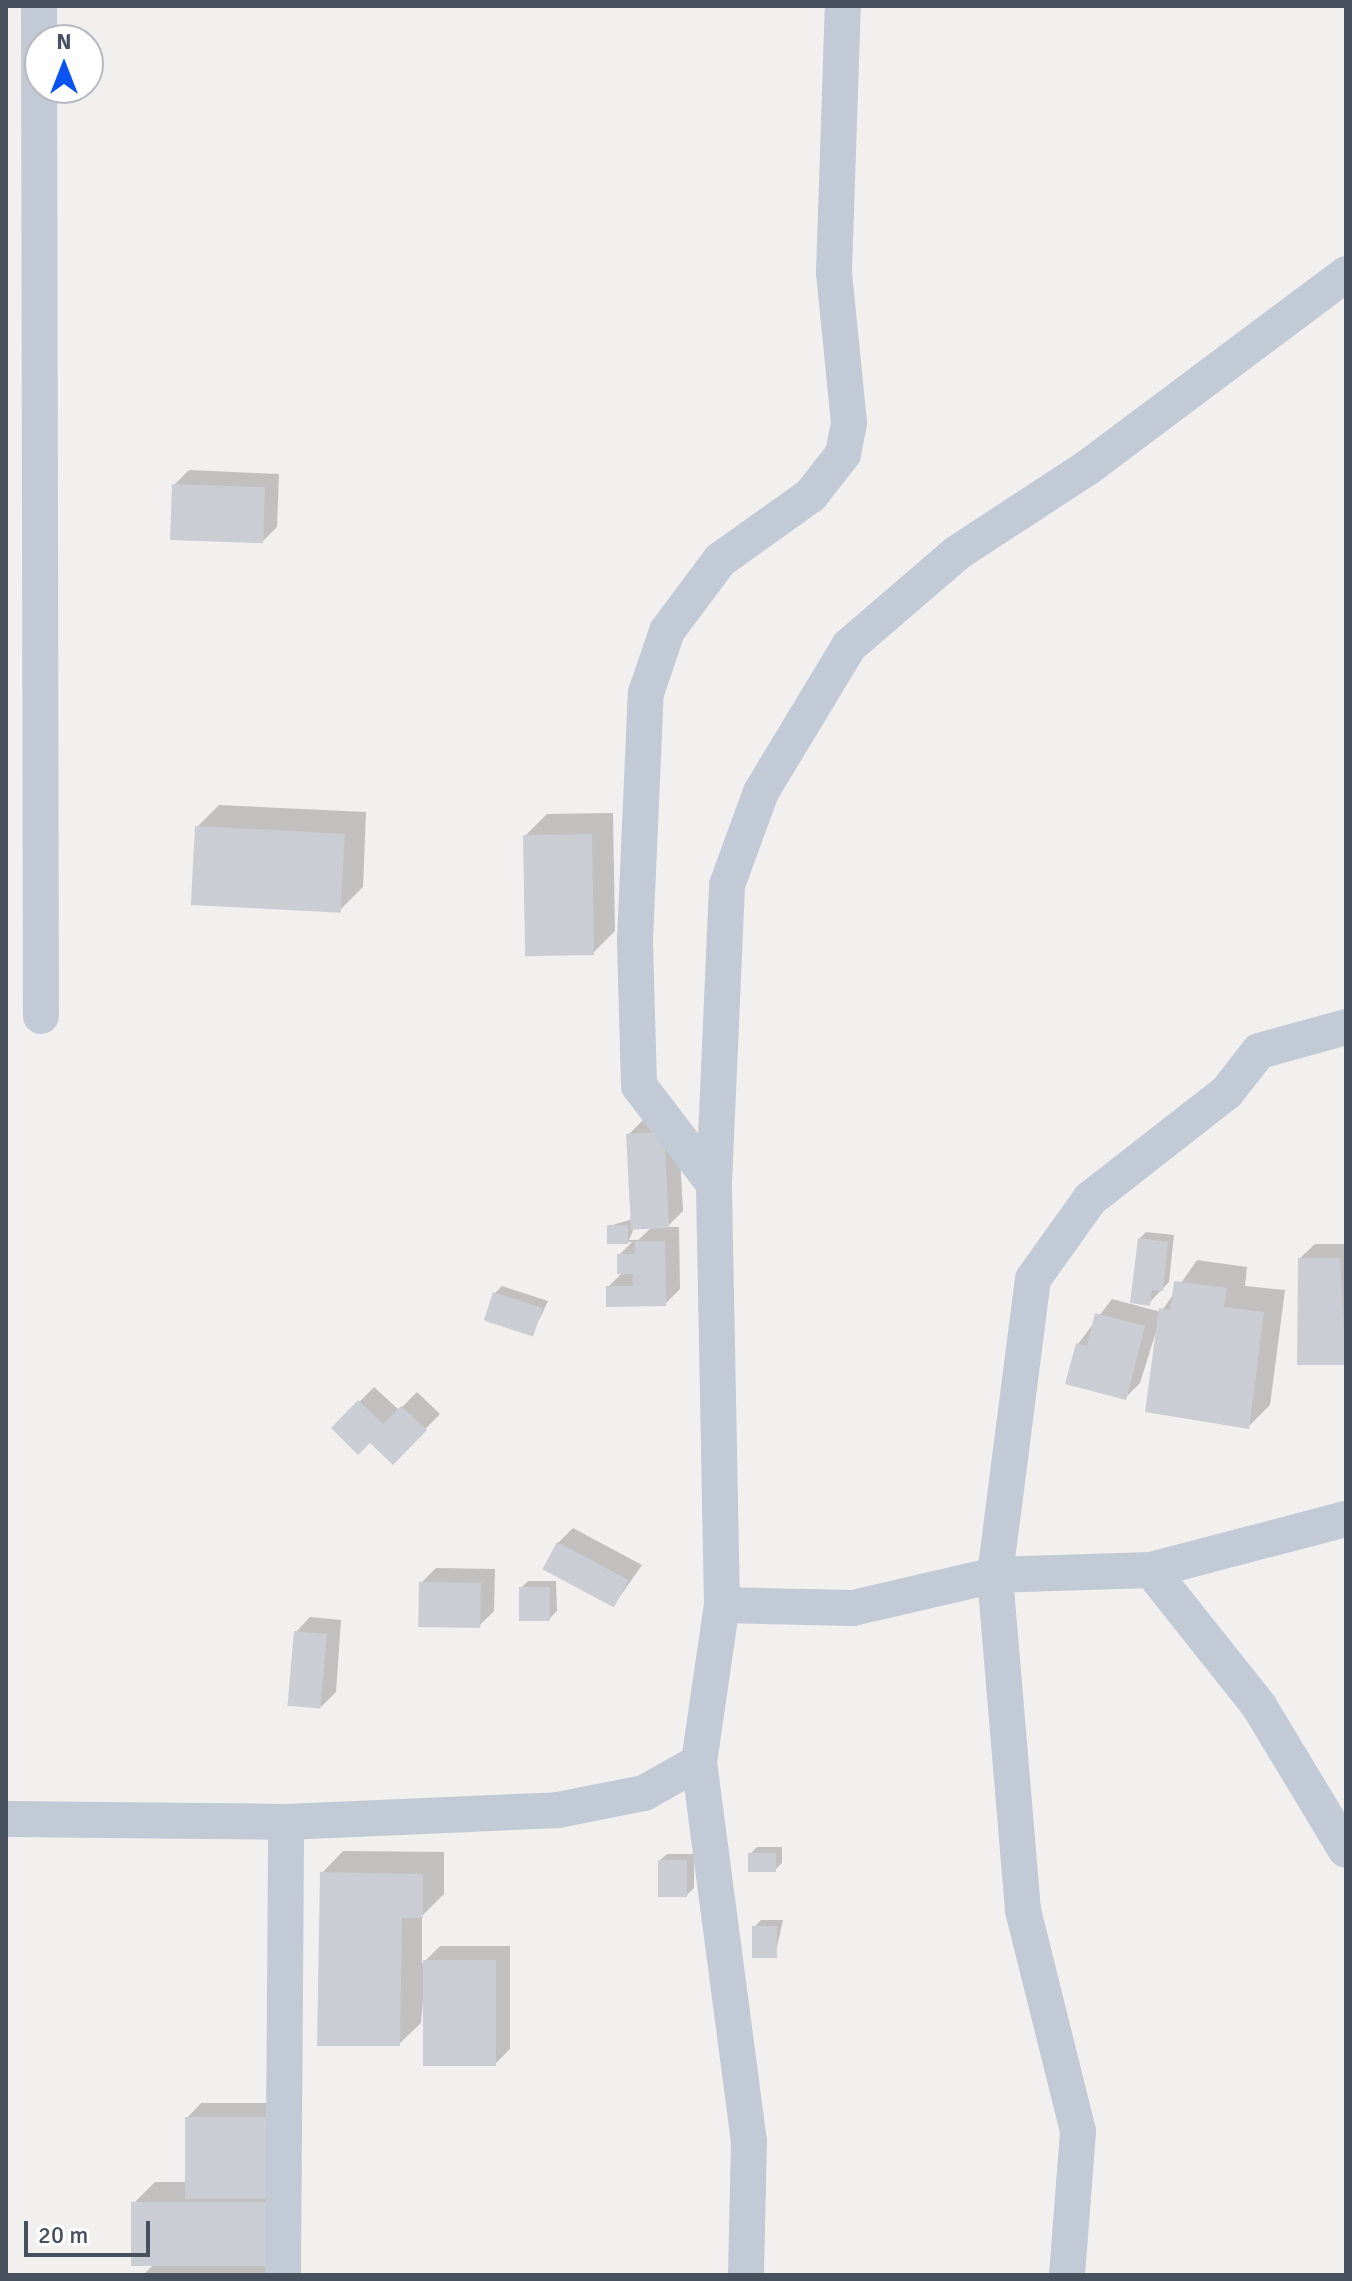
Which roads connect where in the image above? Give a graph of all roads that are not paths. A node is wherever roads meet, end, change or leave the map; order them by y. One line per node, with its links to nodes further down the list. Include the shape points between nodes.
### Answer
1 (39, 6): 4 (street)
2 (843, 6): 6 (street, via 834,272 849,423 843,454 811,495 720,560 667,631 646,693 635,940 639,1086)
3 (1346, 274): 6 (street, via 1087,468 957,553 849,646 761,792 727,885)
4 (41, 1016)
5 (1346, 1027): 9 (street, via 1259,1051 1227,1092 1090,1199 1033,1279)
6 (714, 1184): 10 (street)
7 (1346, 1519): 8 (street)
8 (1151, 1570): 9 (street); 14 (street, via 1259,1706)
9 (995, 1575): 10 (street, via 853,1608); 17 (street, via 1023,1910 1078,2131)
10 (722, 1605): 11 (street)
11 (699, 1762): 13 (street, via 644,1793 558,1810); 16 (street, via 749,2141)
12 (6, 1819): 13 (street)
13 (286, 1822): 15 (street)
14 (1346, 1850)
15 (283, 2275)
16 (746, 2275)
17 (1067, 2275)

